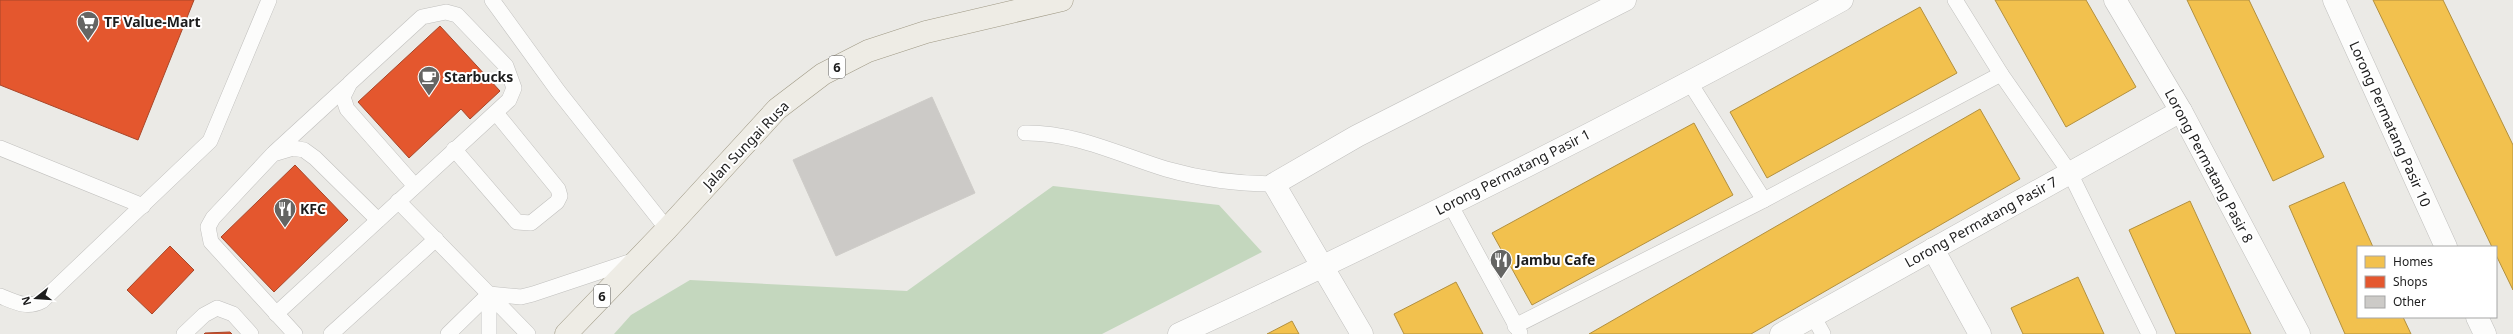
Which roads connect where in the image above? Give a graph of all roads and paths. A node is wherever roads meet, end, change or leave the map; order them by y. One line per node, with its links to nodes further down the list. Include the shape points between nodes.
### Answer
1 (269, 0): 24 (lane, via 210,141)
2 (492, 0): 26 (lane, via 558,91)
3 (1062, 0): 26 (main road, Jalan Sungai Rusa / 6, via 926,32 868,50 823,74 777,109)
4 (1625, 0): 19 (street, via 1358,136)
5 (1842, 0): 11 (street, Lorong Permatang Pasir 1)
6 (1955, 0): 9 (lane)
7 (2115, 0): 12 (street, Lorong Permatang Pasir 8)
8 (2334, 0): 28 (street, Lorong Permatang Pasir 10)
9 (2001, 74): 18 (lane); 21 (lane)
10 (350, 83): 13 (lane, via 422,17 446,12 457,15 506,66 512,77 514,88 509,100); 17 (lane); 20 (lane, via 343,97 347,109)
11 (1690, 83): 21 (lane); 23 (street, Lorong Permatang Pasir 1)
12 (2181, 111): 18 (street, Lorong Permatang Pasir 7); 51 (street, Lorong Permatang Pasir 8)
13 (496, 113): 16 (lane); 16 (lane, via 558,189 560,196 557,202 531,223 516,222)
14 (1026, 133): 19 (lane, via 1044,132 1067,137 1168,169 1211,179 1243,184)
15 (0, 148): 24 (lane)
16 (454, 149): 20 (lane)
17 (273, 154): 25 (lane, via 293,148 304,150); 34 (lane, via 213,218 208,227 211,242)
18 (2070, 173): 29 (street, Lorong Permatang Pasir 7); 50 (lane)
19 (1274, 184): 31 (street)
20 (414, 186): 22 (lane)
21 (1764, 200): 37 (lane)
22 (398, 202): 25 (lane); 27 (lane)
23 (1450, 204): 31 (street, Lorong Permatang Pasir 1); 37 (lane)
24 (143, 206): 33 (lane, via 42,301 33,306 23,305)
25 (378, 220): 34 (lane)
26 (667, 229): 30 (main road, Jalan Sungai Rusa / 6)
27 (436, 239): 32 (lane); 41 (lane)
28 (2446, 246)
29 (1933, 249): 36 (street, Lorong Permatang Pasir 7); 49 (street)
30 (638, 259): 32 (lane, via 521,297); 45 (main road, Jalan Sungai Rusa / 6)
31 (1324, 267): 46 (street, Lorong Permatang Pasir 1); 47 (street)
32 (489, 294): 42 (lane); 43 (lane); 44 (lane)
33 (0, 296)
34 (276, 314): 40 (lane)
35 (2477, 318): 52 (street)
36 (1818, 325): 48 (street, Lorong Permatang Pasir 7)
37 (1518, 330)
38 (184, 334): 39 (lane, via 204,315 217,308 233,314)
39 (252, 334)
40 (294, 334)
41 (331, 334)
42 (448, 334)
43 (489, 334)
44 (528, 334)
45 (566, 334)
46 (1179, 334)
47 (1362, 334)
48 (1781, 334)
49 (1980, 334)
50 (2149, 334)
51 (2300, 334)
52 (2485, 334)

